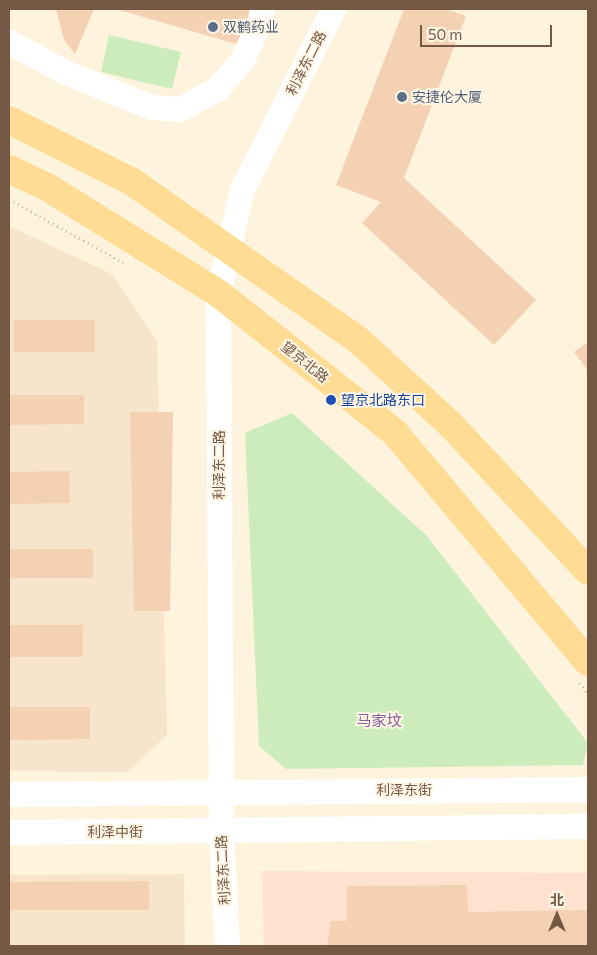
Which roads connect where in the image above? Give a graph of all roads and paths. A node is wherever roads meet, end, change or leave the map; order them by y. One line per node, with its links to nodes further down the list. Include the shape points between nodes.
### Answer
1 (262, 9): 3 (street, via 259,24 241,61 217,89 180,109 151,108 65,72)
2 (333, 9): 7 (street, 利泽东二路, via 242,189)
3 (9, 42)
4 (9, 120): 7 (main road, via 130,181)
5 (9, 169): 9 (main road, 望京北路, via 46,187)
6 (9, 199): 8 (path)
7 (227, 248): 9 (street, 利泽东二路); 10 (main road, via 357,340 448,423)
8 (127, 265)
9 (218, 293): 11 (main road, 望京北路, via 395,434); 14 (street, 利泽东二路)
10 (588, 572)
11 (583, 672): 12 (path)
12 (588, 694)
13 (588, 789): 14 (street, 利泽东街)
14 (221, 792): 15 (street); 17 (street, 利泽东二路)
15 (9, 794)
16 (588, 826): 17 (street)
17 (221, 830): 18 (street, 利泽中街); 19 (street, 利泽东二路)
18 (9, 832)
19 (227, 946)

